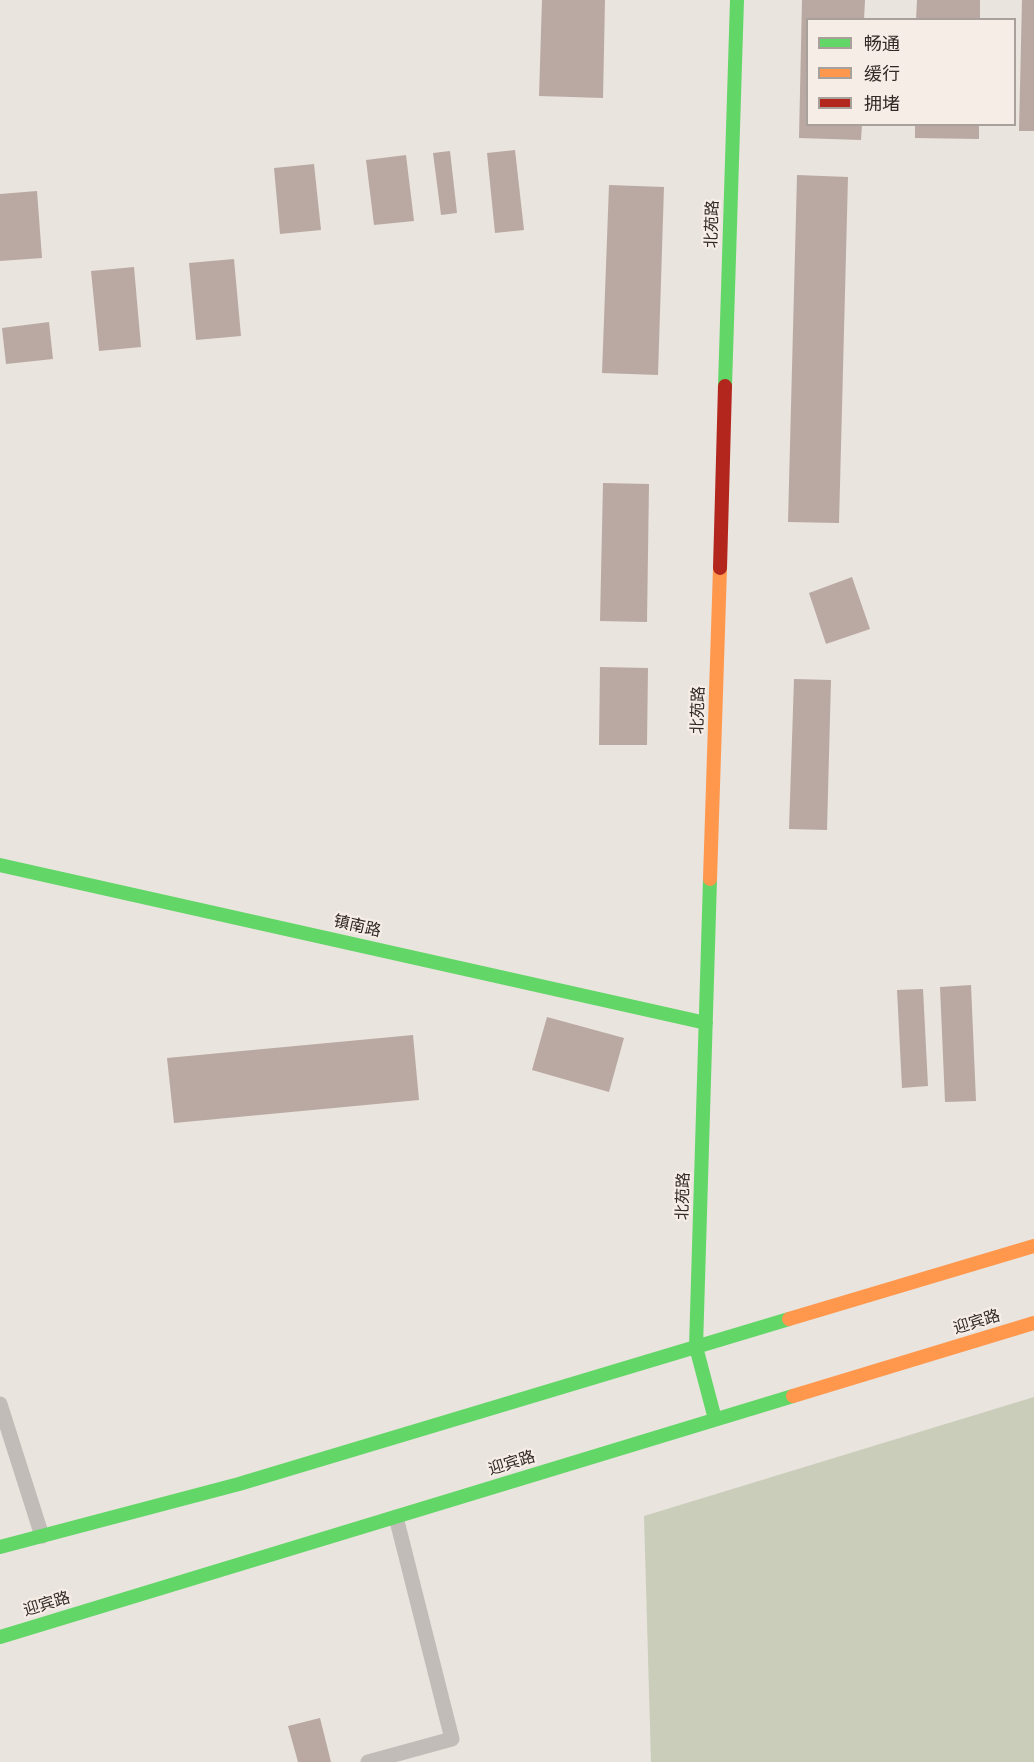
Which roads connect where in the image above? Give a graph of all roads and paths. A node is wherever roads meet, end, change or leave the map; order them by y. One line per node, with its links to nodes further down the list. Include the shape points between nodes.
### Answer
1 (736, 0): 3 (main road, 北苑路)
2 (0, 865): 3 (main road, 镇南路)
3 (706, 1023): 6 (main road, 北苑路)
4 (1034, 1246): 6 (main road)
5 (1034, 1323): 8 (main road, 迎宾路)
6 (696, 1347): 8 (main road, 北苑路); 10 (main road, via 239,1484)
7 (0, 1404): 10 (lane)
8 (715, 1419): 9 (main road, 迎宾路)
9 (396, 1516): 12 (main road, 迎宾路); 13 (lane, via 452,1739)
10 (42, 1536): 11 (main road)
11 (0, 1547)
12 (0, 1637)
13 (368, 1762)

